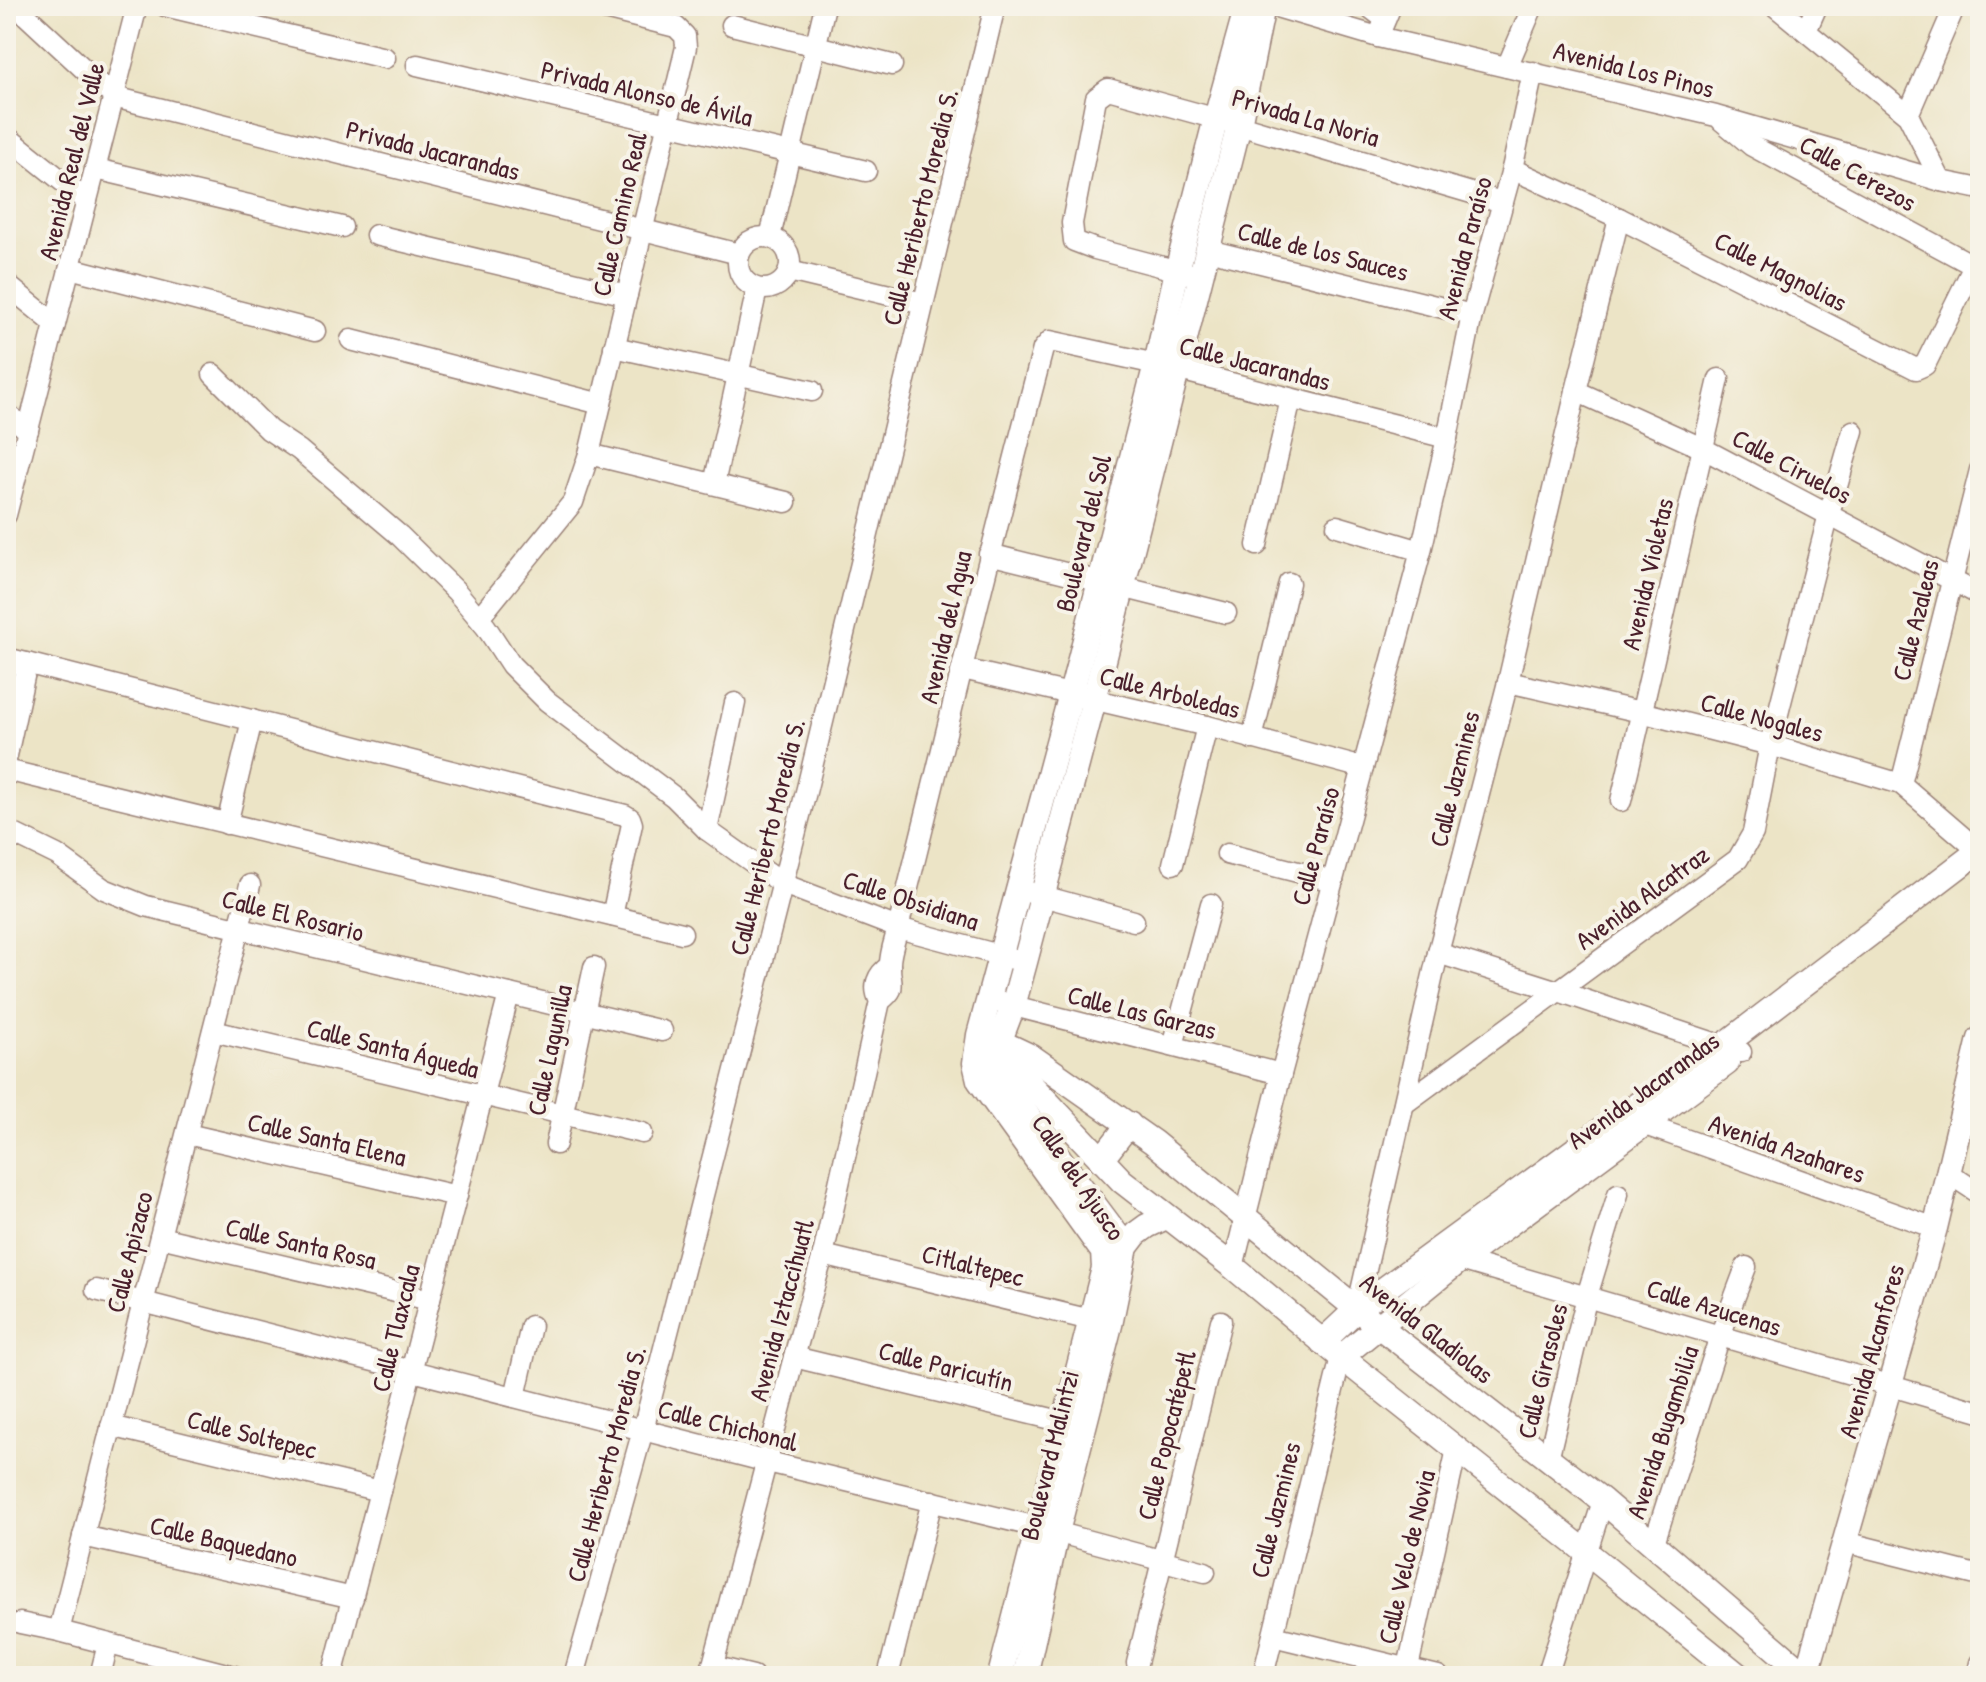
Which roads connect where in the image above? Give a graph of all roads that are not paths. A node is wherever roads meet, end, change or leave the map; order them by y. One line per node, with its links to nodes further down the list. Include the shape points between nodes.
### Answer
1 (137, 6): 24 (street, Avenida Real del Valle)
2 (165, 6): 19 (street)
3 (593, 6): 28 (street, Calle Camino Real, via 676,27 685,36)
4 (825, 6): 18 (street)
5 (995, 6): 53 (street, Calle Heriberto Moredia S.)
6 (1247, 6): 27 (street, Boulevard del Sol)
7 (1263, 6): 27 (street, Boulevard del Sol)
8 (1273, 6): 15 (street, Avenida Los Pinos)
9 (1368, 6): 15 (street)
10 (1533, 6): 22 (street)
11 (1775, 6): 17 (street)
12 (1817, 6): 17 (street)
13 (1955, 6): 25 (street)
14 (21, 8): 24 (street)
15 (1384, 21): 22 (street, Avenida Los Pinos)
16 (732, 25): 18 (street)
17 (1806, 31): 25 (street)
18 (816, 46): 21 (street); 30 (street)
19 (385, 58)
20 (417, 65): 28 (street, Privada Alonso de Ávila)
21 (892, 65)
22 (1507, 67): 23 (street, Avenida Los Pinos)
23 (1533, 72): 26 (street, Avenida Los Pinos); 32 (street, Avenida Paraíso)
24 (114, 97): 31 (street, Avenida Real del Valle); 40 (street, Privada Jacarandas)
25 (1908, 115): 34 (street)
26 (1716, 116): 34 (street, Avenida Los Pinos); 46 (street, Calle Cerezos, via 1752,146)
27 (1227, 122): 37 (street, Privada La Noria); 43 (street, Boulevard del Sol); 48 (street, Boulevard del Sol); 48 (street, Privada La Noria, via 1108,89 1096,98 1072,223 1074,241)
28 (667, 124): 30 (street, Privada Alonso de Ávila); 40 (street, Calle Camino Real)
29 (6, 136): 36 (street)
30 (790, 153): 33 (street, Privada Alonso de Ávila); 42 (street)
31 (96, 169): 36 (street, Avenida Real del Valle); 39 (street)
32 (1512, 169): 37 (street, Avenida Paraíso); 38 (street, Calle Magnolias)
33 (866, 171)
34 (1941, 181): 35 (street, Avenida Los Pinos)
35 (1980, 189)
36 (87, 201): 45 (street, Avenida Real del Valle)
37 (1502, 202): 54 (street, Avenida Paraíso)
38 (1619, 218): 46 (street, Calle Magnolias, via 1916,369 1925,365); 65 (street, Calle Jazmines)
39 (342, 227)
40 (642, 230): 44 (street, Privada Jacarandas); 52 (street, Calle Camino Real)
41 (376, 235): 52 (street)
42 (770, 237): 44 (street, via 751,240); 47 (street, via 783,244 790,257)
43 (1208, 250): 49 (street, Boulevard del Sol); 54 (street, Calle de los Sauces)
44 (739, 254): 51 (street, via 737,269 744,282)
45 (70, 268): 55 (street, Avenida Real del Valle); 56 (street)
46 (1977, 268)
47 (789, 271): 51 (street, via 782,283); 53 (street)
48 (1177, 271): 49 (street); 60 (street, Boulevard del Sol)
49 (1201, 276): 60 (street, Boulevard del Sol)
50 (6, 284): 55 (street)
51 (757, 289): 62 (street)
52 (627, 295): 59 (street, Calle Camino Real)
53 (923, 303): 115 (street, Calle Heriberto Moredia S.)
54 (1472, 315): 71 (street, Avenida Paraíso)
55 (55, 324): 69 (street, Avenida Real del Valle)
56 (315, 331)
57 (351, 340): 67 (street)
58 (1050, 341): 60 (street, Calle Jacarandas); 82 (street, Avenida del Agua, via 1043,349)
59 (614, 347): 62 (street); 67 (street, Calle Camino Real)
60 (1167, 367): 66 (street, Calle Jacarandas); 85 (street, Boulevard del Sol)
61 (213, 374): 88 (street, Calle Obsidiana, via 269,430 399,535)
62 (738, 375): 64 (street); 75 (street)
63 (1719, 379): 72 (street, Avenida Violetas)
64 (812, 391)
65 (1576, 391): 72 (street, Calle Ciruelos); 92 (street, Calle Jazmines)
66 (1291, 399): 71 (street, Calle Jacarandas); 80 (street)
67 (601, 404): 73 (street, Calle Camino Real)
68 (6, 413): 69 (street)
69 (28, 430): 78 (street, Avenida Real del Valle)
70 (1853, 431): 77 (street, Avenida Alcatraz)
71 (1447, 438): 81 (street, Calle Paraíso)
72 (1702, 448): 77 (street, Calle Ciruelos); 96 (street, Avenida Violetas)
73 (589, 454): 75 (street); 88 (street, Calle Camino Real, via 573,502)
74 (1980, 470): 83 (street, Calle Azaleas)
75 (714, 484): 76 (street)
76 (786, 502)
77 (1829, 514): 83 (street, Calle Ciruelos); 101 (street, Avenida Alcatraz)
78 (6, 515)
79 (1337, 526): 81 (street)
80 (1257, 545)
81 (1421, 551): 103 (street, Calle Paraíso)
82 (989, 554): 85 (street); 91 (street, Avenida del Agua)
83 (1952, 580): 86 (street, Calle Ciruelos); 105 (street, Calle Azaleas)
84 (1289, 583): 100 (street)
85 (1111, 584): 87 (street); 93 (street, Boulevard del Sol)
86 (1980, 595)
87 (1226, 613)
88 (479, 618): 110 (street, Calle Obsidiana, via 511,665 547,701 674,797)
89 (6, 658): 90 (street)
90 (27, 663): 94 (street); 97 (street)
91 (963, 669): 93 (street, Calle Arboledas); 122 (street, Avenida del Agua)
92 (1508, 682): 96 (street, Calle Nogales); 125 (street, Calle Jazmines)
93 (1083, 697): 98 (street, Calle Arboledas); 106 (street, Boulevard del Sol)
94 (12, 703): 99 (street)
95 (735, 703): 110 (street)
96 (1641, 712): 101 (street, Calle Nogales); 107 (street, Avenida Violetas)
97 (252, 720): 108 (street); 120 (street, via 625,815 632,824)
98 (1207, 726): 100 (street, Calle Arboledas); 113 (street)
99 (10, 728): 102 (street)
100 (1252, 739): 103 (street, Calle Arboledas)
101 (1770, 745): 105 (street, Calle Nogales); 128 (street, Avenida Alcatraz, via 1753,833 1738,859)
102 (6, 760)
103 (1363, 768): 114 (street, Calle Paraíso)
104 (6, 770): 108 (street)
105 (1901, 784): 112 (street, Calle Nogales)
106 (1056, 796): 117 (street, Boulevard del Sol); 118 (street, Boulevard del Sol)
107 (1621, 801)
108 (227, 824): 120 (street)
109 (6, 830): 123 (street, Calle El Rosario, via 125,898)
110 (707, 830): 115 (street, Calle Obsidiana)
111 (1227, 854): 114 (street)
112 (1980, 856): 137 (street, Avenida Jacarandas)
113 (1173, 864)
114 (1333, 881): 139 (street, Calle Paraíso)
115 (783, 884): 122 (street, Calle Obsidiana); 180 (street, Calle Heriberto Moredia S.)
116 (250, 885): 123 (street, Calle Apizaco)
117 (1017, 889): 118 (street); 126 (street, Boulevard del Sol)
118 (1042, 895): 121 (street); 126 (street, Boulevard del Sol)
119 (1211, 904): 136 (street)
120 (612, 916): 124 (street)
121 (1134, 921)
122 (898, 928): 126 (street, Calle Obsidiana); 158 (street, Avenida Iztaccíhuatl, via 890,966 893,981 890,993 880,1001)
123 (239, 929): 129 (street, Calle El Rosario); 132 (street, Calle Apizaco)
124 (682, 933)
125 (1438, 953): 128 (street); 141 (street, Calle Jazmines)
126 (1014, 959): 130 (street, Boulevard del Sol)
127 (594, 967): 131 (street, Calle Lagunilla)
128 (1558, 991): 137 (street); 141 (street, Avenida Alcatraz)
129 (509, 994): 131 (street, Calle El Rosario); 140 (street, Calle Tlaxcala)
130 (1001, 1003): 134 (street, Boulevard del Sol); 136 (street, Calle Las Garzas)
131 (584, 1012): 133 (street, Calle El Rosario); 142 (street, Calle Lagunilla)
132 (213, 1031): 140 (street, Calle Santa Águeda); 146 (street, Calle Apizaco)
133 (662, 1031)
134 (990, 1039): 138 (street, Boulevard del Sol, via 975,1063); 144 (street, Avenida Gladiolas, via 1032,1057); 148 (street); 156 (street, Calle del Ajusco, via 997,1075)
135 (1980, 1039): 149 (street, Avenida Alcanfores)
136 (1173, 1046): 139 (street, Calle Las Garzas)
137 (1732, 1049): 143 (street, Avenida Jacarandas)
138 (976, 1073): 168 (street, Calle del Ajusco, via 1103,1252)
139 (1281, 1074): 153 (street, Calle Paraíso)
140 (483, 1096): 142 (street, Calle Santa Águeda); 151 (street, Calle Tlaxcala)
141 (1404, 1104): 166 (street, Calle Jazmines)
142 (562, 1115): 145 (street, Calle Santa Águeda); 147 (street, Calle Lagunilla)
143 (1632, 1120): 154 (street, Avenida Azahares); 157 (street, Avenida Jacarandas); 159 (street, Avenida Jacarandas)
144 (1129, 1124): 148 (street); 153 (street, Avenida Gladiolas)
145 (642, 1133)
146 (187, 1134): 151 (street, Calle Santa Elena); 155 (street, Calle Apizaco)
147 (556, 1144)
148 (1101, 1160): 152 (street)
149 (1969, 1182): 154 (street, Avenida Alcanfores)
150 (1618, 1194): 163 (street, Calle Girasoles)
151 (457, 1196): 164 (street, Calle Tlaxcala)
152 (1166, 1217): 156 (street, via 1136,1234); 160 (street)
153 (1245, 1217): 160 (street, Calle Paraíso); 166 (street, Avenida Gladiolas)
154 (1935, 1228): 175 (street, Avenida Alcanfores)
155 (160, 1237): 164 (street, Calle Santa Rosa); 165 (street, Calle Apizaco)
156 (1126, 1247): 168 (street, Boulevard Malintzi)
157 (1434, 1252): 159 (street, Calle Azucenas); 166 (street, Avenida Jacarandas)
158 (823, 1255): 168 (street, Citlaltepec); 173 (street, Avenida Iztaccíhuatl)
159 (1459, 1261): 163 (street, Calle Azucenas); 169 (street, Avenida Jacarandas)
160 (1233, 1267): 172 (street)
161 (1746, 1267): 171 (street, Avenida Bugambilia)
162 (96, 1290): 165 (street, Calle Chichonal)
163 (1587, 1296): 171 (street, Calle Azucenas); 182 (street, Calle Girasoles)
164 (430, 1300): 174 (street, Calle Tlaxcala)
165 (143, 1302): 174 (street, Calle Chichonal); 179 (street, Calle Apizaco)
166 (1357, 1309): 169 (street, Avenida Gladiolas); 172 (street)
167 (1221, 1321): 192 (street, Calle Popocatépetl)
168 (1100, 1322): 178 (street, Boulevard Malintzi)
169 (1379, 1325): 172 (street, Avenida Jacarandas); 182 (street, Avenida Gladiolas)
170 (531, 1326): 176 (street)
171 (1720, 1336): 175 (street, Calle Azucenas); 190 (street, Avenida Bugambilia)
172 (1332, 1349): 181 (street); 198 (street, Calle Jazmines)
173 (794, 1357): 178 (street, Calle Paricutín); 183 (street, Avenida Iztaccíhuatl)
174 (411, 1371): 176 (street, Calle Chichonal); 184 (street, Calle Tlaxcala)
175 (1889, 1387): 177 (street, Calle Azucenas); 189 (street, Avenida Alcanfores)
176 (515, 1397): 180 (street, Calle Chichonal)
177 (1980, 1412)
178 (1074, 1424): 187 (street, Boulevard Malintzi)
179 (111, 1426): 184 (street, Calle Soltepec); 188 (street, Calle Apizaco)
180 (643, 1430): 183 (street, Calle Chichonal); 207 (street, Calle Heriberto Moredia S.)
181 (1457, 1449): 191 (street); 203 (street, Calle Velo de Novia)
182 (1548, 1459): 186 (street, Avenida Gladiolas)
183 (768, 1462): 185 (street, Calle Chichonal); 202 (street, Avenida Iztaccíhuatl)
184 (380, 1491): 195 (street, Calle Tlaxcala)
185 (932, 1501): 187 (street, Calle Chichonal); 209 (street)
186 (1603, 1501): 190 (street, Avenida Gladiolas); 191 (street)
187 (1047, 1530): 192 (street, Calle Chichonal); 210 (street, Boulevard Malintzi); 211 (street, Boulevard Malintzi)
188 (83, 1536): 195 (street, Calle Baquedano); 197 (street, Calle Apizaco)
189 (1845, 1542): 194 (street); 216 (street, Avenida Alcanfores)
190 (1654, 1543): 216 (street, Avenida Gladiolas)
191 (1586, 1552): 214 (street); 215 (street)
192 (1162, 1561): 193 (street, Calle Chichonal); 200 (street, Calle Popocatépetl)
193 (1205, 1572)
194 (1980, 1576)
195 (353, 1598): 206 (street, Calle Tlaxcala)
196 (20, 1623): 197 (street)
197 (59, 1631): 199 (street)
198 (1273, 1636): 203 (street); 212 (street, Calle Jazmines)
199 (108, 1644): 204 (street); 205 (street)
200 (1137, 1663)
201 (1980, 1663): 217 (street)
202 (711, 1671): 208 (street)
203 (1407, 1672): 213 (street)
204 (100, 1676)
205 (234, 1676)
206 (332, 1676)
207 (574, 1676)
208 (753, 1676)
209 (888, 1676)
210 (1000, 1676)
211 (1025, 1676)
212 (1263, 1676)
213 (1438, 1676)
214 (1547, 1676)
215 (1739, 1676)
216 (1806, 1676)
217 (1977, 1676)

